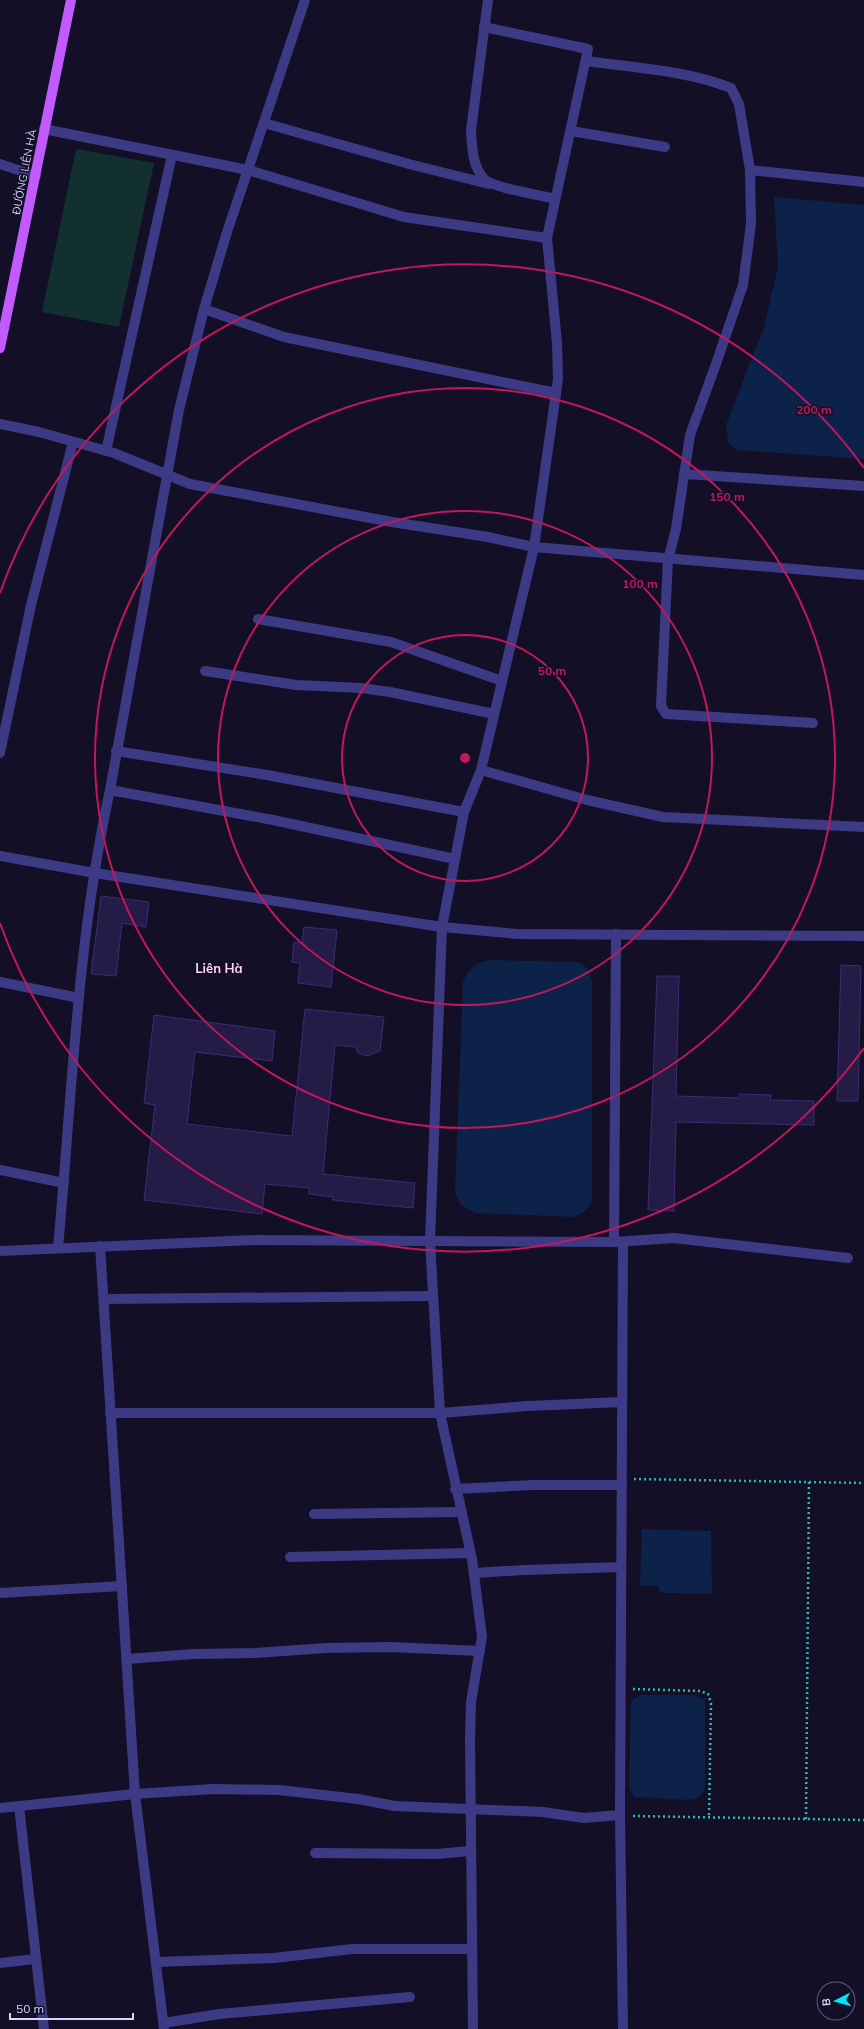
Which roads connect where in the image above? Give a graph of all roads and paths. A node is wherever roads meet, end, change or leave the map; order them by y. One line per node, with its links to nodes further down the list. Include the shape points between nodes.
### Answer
1 (71, 0): 7 (main road, ĐƯỜNG LIÊN HÀ)
2 (305, 0): 6 (street)
3 (488, 0): 4 (street)
4 (484, 27): 5 (street, via 588,49); 16 (street, via 471,130 472,145 478,171 485,180)
5 (587, 61): 8 (street); 13 (street, via 666,71 710,80 731,88 739,104)
6 (264, 123): 12 (street); 16 (street, via 409,164)
7 (44, 129): 10 (street); 14 (main road, ĐƯỜNG LIÊN HÀ)
8 (571, 132): 9 (street); 17 (street)
9 (664, 147)
10 (172, 155): 12 (street); 24 (street)
11 (0, 164): 14 (street)
12 (248, 170): 18 (street, via 404,217); 19 (street)
13 (750, 170): 15 (street); 25 (street, via 750,224 743,284 690,435)
14 (36, 176): 20 (main road, ĐƯỜNG LIÊN HÀ)
15 (864, 182)
16 (495, 185): 17 (street)
17 (555, 199): 18 (street)
18 (547, 238): 21 (street, via 557,344)
19 (204, 309): 21 (street, via 284,337); 26 (street, via 180,410)
20 (0, 348)
21 (556, 393): 28 (street)
22 (0, 424): 23 (street)
23 (73, 442): 24 (street); 37 (street, via 31,605)
24 (106, 451): 26 (street)
25 (684, 474): 27 (street); 29 (street, via 676,529)
26 (168, 475): 28 (street, via 197,485); 36 (street)
27 (864, 486)
28 (534, 547): 29 (street); 33 (street)
29 (668, 560): 30 (street); 35 (street, via 660,700 662,710 666,714)
30 (864, 575)
31 (258, 620): 33 (street, via 391,642)
32 (205, 671): 34 (street, via 296,685 390,692)
33 (502, 681): 34 (street)
34 (494, 714): 38 (street)
35 (813, 723)
36 (116, 750): 39 (street); 40 (street)
37 (0, 753)
38 (481, 770): 40 (street); 41 (street, via 586,800 663,817)
39 (110, 790): 43 (street, via 273,820); 44 (street)
40 (464, 812): 43 (street)
41 (864, 827)
42 (0, 856): 44 (street)
43 (455, 859): 45 (street)
44 (94, 873): 45 (street); 49 (street)
45 (442, 927): 46 (street, via 518,934); 52 (street)
46 (616, 934): 47 (street); 53 (street)
47 (864, 936)
48 (0, 982): 49 (street)
49 (79, 998): 51 (street)
50 (0, 1170): 51 (street)
51 (64, 1183): 55 (street)
52 (430, 1241): 53 (street); 54 (street, via 254,1240); 58 (street)
53 (619, 1242): 57 (street, via 674,1238); 60 (street)
54 (100, 1246): 55 (street); 59 (street)
55 (58, 1248): 56 (street)
56 (0, 1251)
57 (848, 1258)
58 (433, 1296): 59 (street); 62 (street)
59 (104, 1299): 61 (street)
60 (622, 1402): 62 (street); 63 (street)
61 (110, 1412): 62 (street); 73 (street)
62 (440, 1413): 66 (street)
63 (622, 1482): 64 (path); 66 (street); 71 (street)
64 (809, 1482): 65 (path); 84 (path)
65 (864, 1483)
66 (455, 1488): 67 (street)
67 (461, 1512): 68 (street); 69 (street)
68 (314, 1514)
69 (470, 1553): 70 (street); 72 (street)
70 (290, 1557)
71 (621, 1567): 72 (street); 77 (street)
72 (474, 1573): 75 (street, via 482,1637)
73 (122, 1586): 74 (street); 76 (street)
74 (0, 1593)
75 (480, 1651): 76 (street, via 390,1647 333,1648); 81 (street, via 471,1702)
76 (127, 1659): 78 (street)
77 (621, 1688): 82 (street); 83 (path, via 700,1691 708,1694 711,1703)
78 (135, 1794): 79 (street); 81 (street, via 213,1789 279,1790 395,1806); 90 (street)
79 (18, 1806): 80 (street); 89 (street)
80 (0, 1808)
81 (470, 1810): 82 (street, via 543,1812 584,1818); 86 (street)
82 (620, 1815): 83 (path); 96 (street)
83 (709, 1817): 84 (path)
84 (806, 1819): 85 (path)
85 (864, 1820)
86 (470, 1851): 87 (street, via 437,1854); 88 (street)
87 (316, 1853)
88 (472, 1949): 90 (street, via 352,1949 274,1958); 95 (street)
89 (35, 1959): 91 (street); 94 (street)
90 (156, 1962): 93 (street)
91 (0, 1963)
92 (410, 1996): 93 (street, via 219,2014)
93 (164, 2026)
94 (44, 2029)
95 (473, 2029)
96 (623, 2029)

